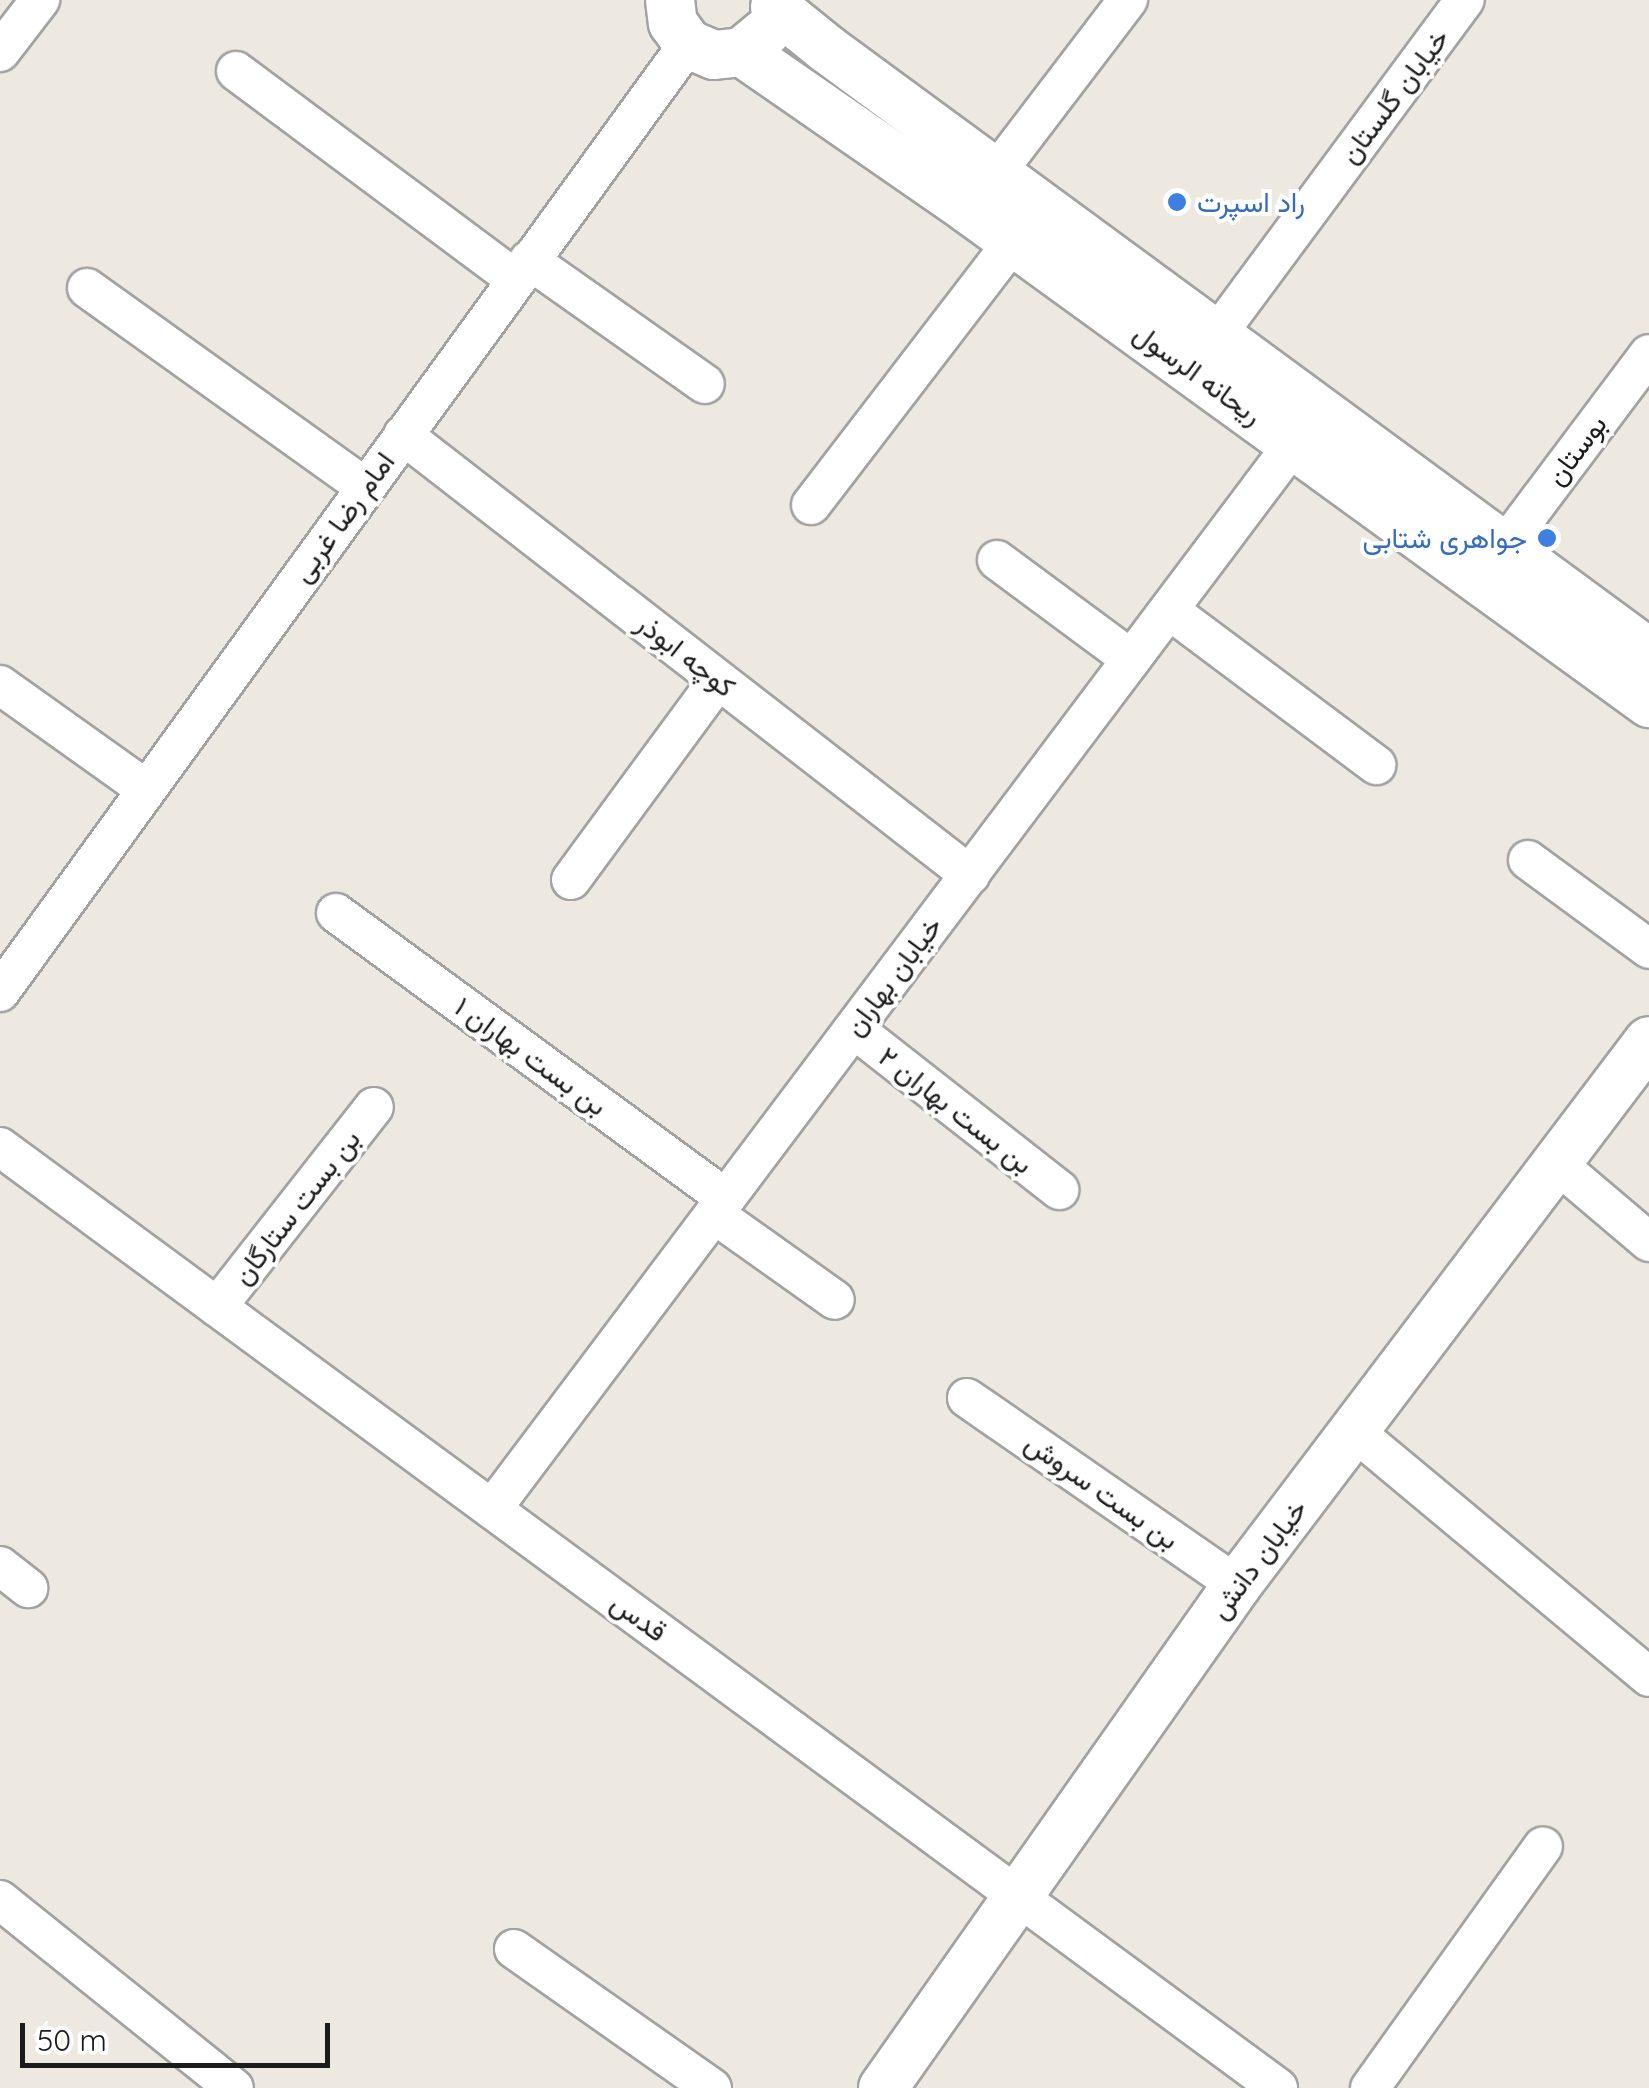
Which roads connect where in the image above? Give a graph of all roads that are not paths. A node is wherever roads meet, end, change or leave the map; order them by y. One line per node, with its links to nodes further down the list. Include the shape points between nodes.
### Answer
1 (40, 0): 7 (street)
2 (670, 0): 6 (street, via 672,22)
3 (1128, 0): 10 (street)
4 (1465, 0): 14 (street, خیابان گلستان)
5 (775, 3): 8 (street, via 764,35); 10 (street, ریحانه الرسول)
6 (688, 44): 8 (street, via 714,56); 12 (street, امام رضا غربی)
7 (0, 52)
8 (742, 52): 11 (street, ریحانه الرسول)
9 (236, 71): 12 (street)
10 (996, 174): 14 (street, ریحانه الرسول)
11 (1013, 242): 18 (street, ریحانه الرسول); 20 (street)
12 (522, 270): 16 (street); 17 (street, امام رضا غربی)
13 (87, 288): 19 (street)
14 (1216, 336): 21 (street, ریحانه الرسول)
15 (1649, 354): 21 (street, بوستان)
16 (705, 384)
17 (403, 434): 19 (street, امام رضا غربی); 26 (street, کوچه ابوذر)
18 (1294, 443): 23 (street, خیابان بهاران); 28 (street, ریحانه الرسول)
19 (365, 487): 30 (street, امام رضا غربی)
20 (811, 505)
21 (1504, 547): 24 (street, ریحانه الرسول)
22 (997, 560): 25 (street)
23 (1169, 610): 25 (street, خیابان بهاران); 29 (street)
24 (1649, 653)
25 (1131, 659): 32 (street, خیابان بهاران)
26 (718, 680): 32 (street, کوچه ابوذر); 33 (street)
27 (0, 685): 30 (street)
28 (1649, 703)
29 (1376, 765)
30 (146, 790): 36 (street, امام رضا غربی)
31 (1528, 860): 35 (street)
32 (970, 874): 37 (street, خیابان بهاران)
33 (571, 880)
34 (336, 913): 43 (street, بن بست بهاران ۱)
35 (1649, 949)
36 (0, 992)
37 (854, 1029): 42 (street, بن بست بهاران ۲); 43 (street, خیابان بهاران)
38 (1647, 1048): 41 (street, خیابان دانش)
39 (374, 1107): 46 (street, بن بست ستارگان)
40 (0, 1147): 46 (street, قدس)
41 (1556, 1163): 44 (street); 48 (street, خیابان دانش)
42 (1059, 1190)
43 (720, 1206): 45 (street, بن بست بهاران ۱); 49 (street, خیابان بهاران)
44 (1649, 1242)
45 (835, 1300)
46 (217, 1308): 49 (street, قدس)
47 (967, 1398): 50 (street, بن بست سروش)
48 (1354, 1431): 50 (street, خیابان دانش); 51 (street)
49 (492, 1510): 53 (street, قدس)
50 (1237, 1584): 53 (street, خیابان دانش)
51 (1649, 1677)
52 (1543, 1846): 60 (street)
53 (1017, 1896): 58 (street, خیابان دانش); 59 (street, قدس)
54 (0, 1900): 56 (street)
55 (514, 1950): 57 (street)
56 (234, 2088)
57 (712, 2088)
58 (884, 2088)
59 (1278, 2088)
60 (1370, 2088)

